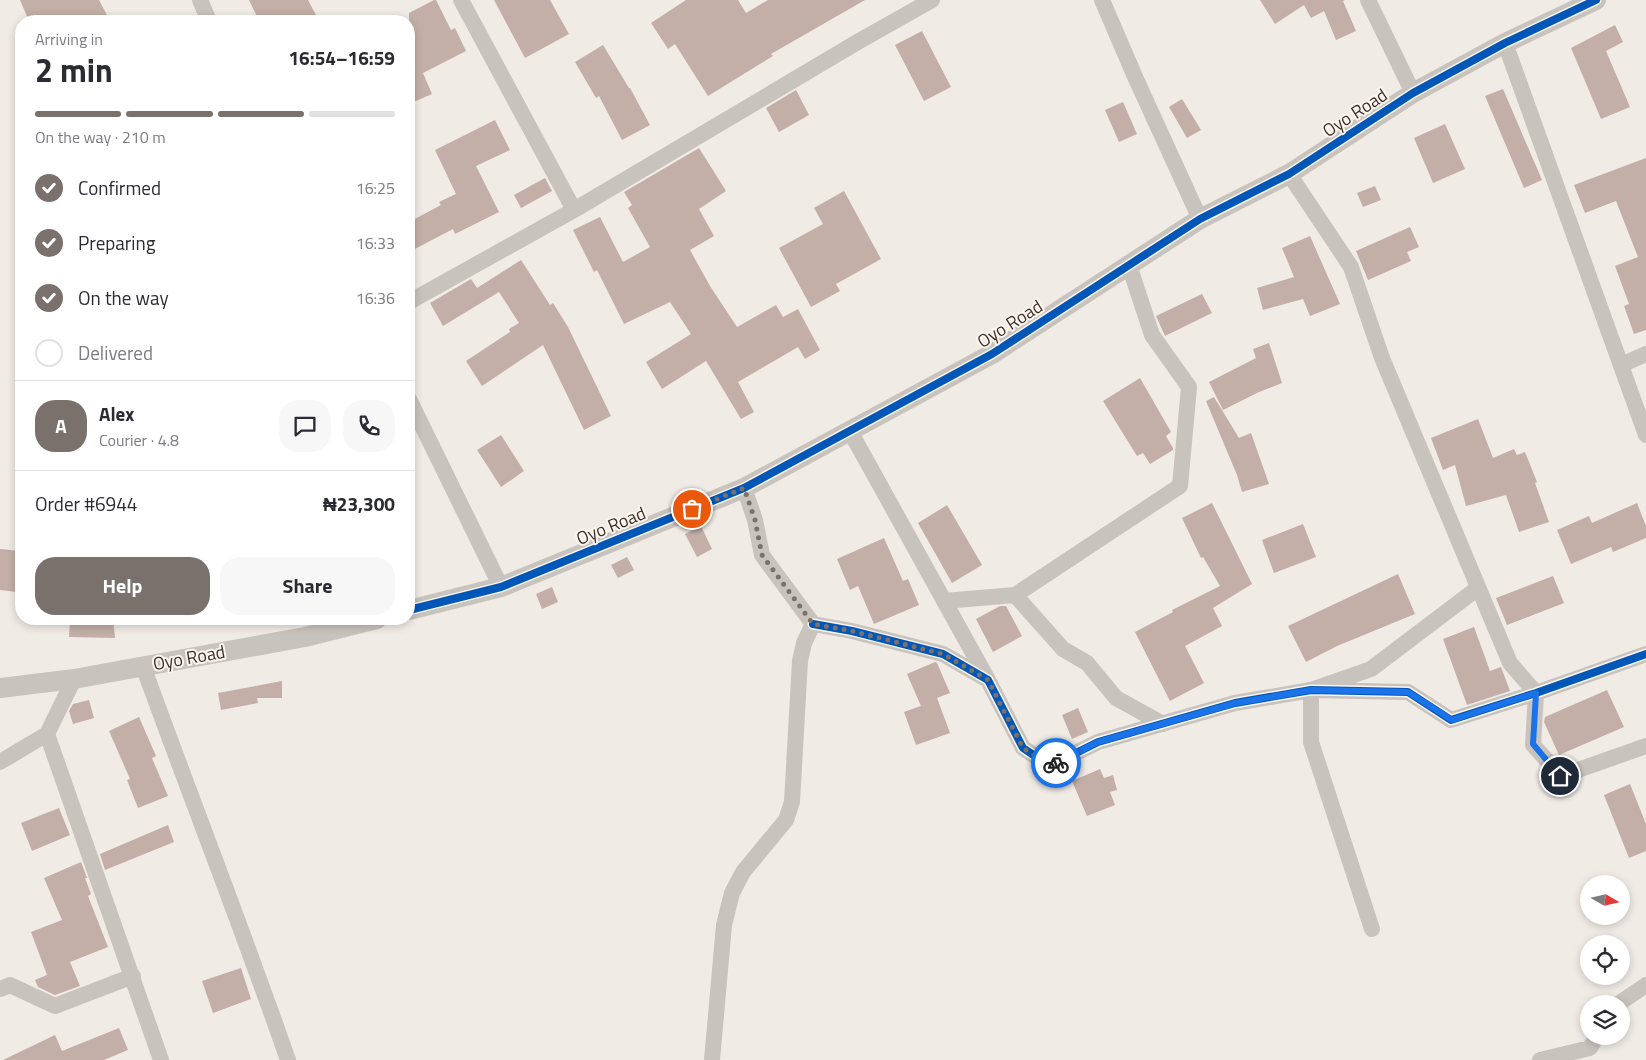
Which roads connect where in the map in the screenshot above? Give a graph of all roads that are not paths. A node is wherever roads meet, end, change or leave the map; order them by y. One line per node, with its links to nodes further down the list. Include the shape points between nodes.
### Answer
1 (200, 0): 7 (street)
2 (461, 0): 11 (street)
3 (932, 0): 11 (street)
4 (1102, 0): 12 (street)
5 (1368, 0): 9 (street)
6 (1596, 0): 8 (street, Oyo Road)
7 (207, 15)
8 (1505, 43): 9 (street, Oyo Road); 16 (street)
9 (1413, 93): 10 (street, Oyo Road)
10 (1290, 174): 12 (street, Oyo Road); 22 (street, via 1351,267 1382,358)
11 (574, 210): 14 (street)
12 (1200, 220): 13 (street, Oyo Road)
13 (1129, 265): 18 (street, Oyo Road, via 992,354); 23 (street, via 1152,335 1189,387 1180,486)
14 (415, 299)
15 (1646, 354): 16 (street)
16 (1620, 365): 19 (street)
17 (415, 411): 21 (street)
18 (850, 431): 20 (street, Oyo Road); 24 (street)
19 (1646, 435)
20 (744, 488): 21 (street, Oyo Road); 26 (street, via 762,555)
21 (501, 587): 25 (street, Oyo Road)
22 (1478, 588): 33 (street, via 1371,670); 34 (street, via 1510,663)
23 (1015, 595): 24 (street); 35 (street, via 1063,649 1087,663 1116,698)
24 (944, 601): 31 (street)
25 (415, 608)
26 (813, 624): 31 (street, via 943,654); 47 (street, via 800,661 792,802 786,820 743,872 732,892 724,924)
27 (352, 625): 29 (street, Oyo Road, via 304,637)
28 (1646, 654): 34 (street)
29 (143, 666): 30 (street, Oyo Road); 46 (street)
30 (74, 679): 32 (street, Oyo Road); 36 (street)
31 (988, 680): 35 (street, via 1023,748 1050,766 1098,742)
32 (0, 688)
33 (1311, 690): 34 (street, via 1408,692 1452,720); 35 (street, via 1236,703); 39 (street, via 1311,742)
34 (1536, 693): 37 (street, via 1533,744 1560,776)
35 (1163, 724)
36 (47, 734): 38 (street); 40 (street)
37 (1646, 746)
38 (0, 762)
39 (1372, 930)
40 (132, 976): 42 (street, via 55,1006 10,985); 45 (street)
41 (1646, 985): 43 (street)
42 (0, 989)
43 (1630, 996)
44 (1592, 1045): 48 (street)
45 (161, 1060)
46 (288, 1060)
47 (712, 1060)
48 (1540, 1060)

